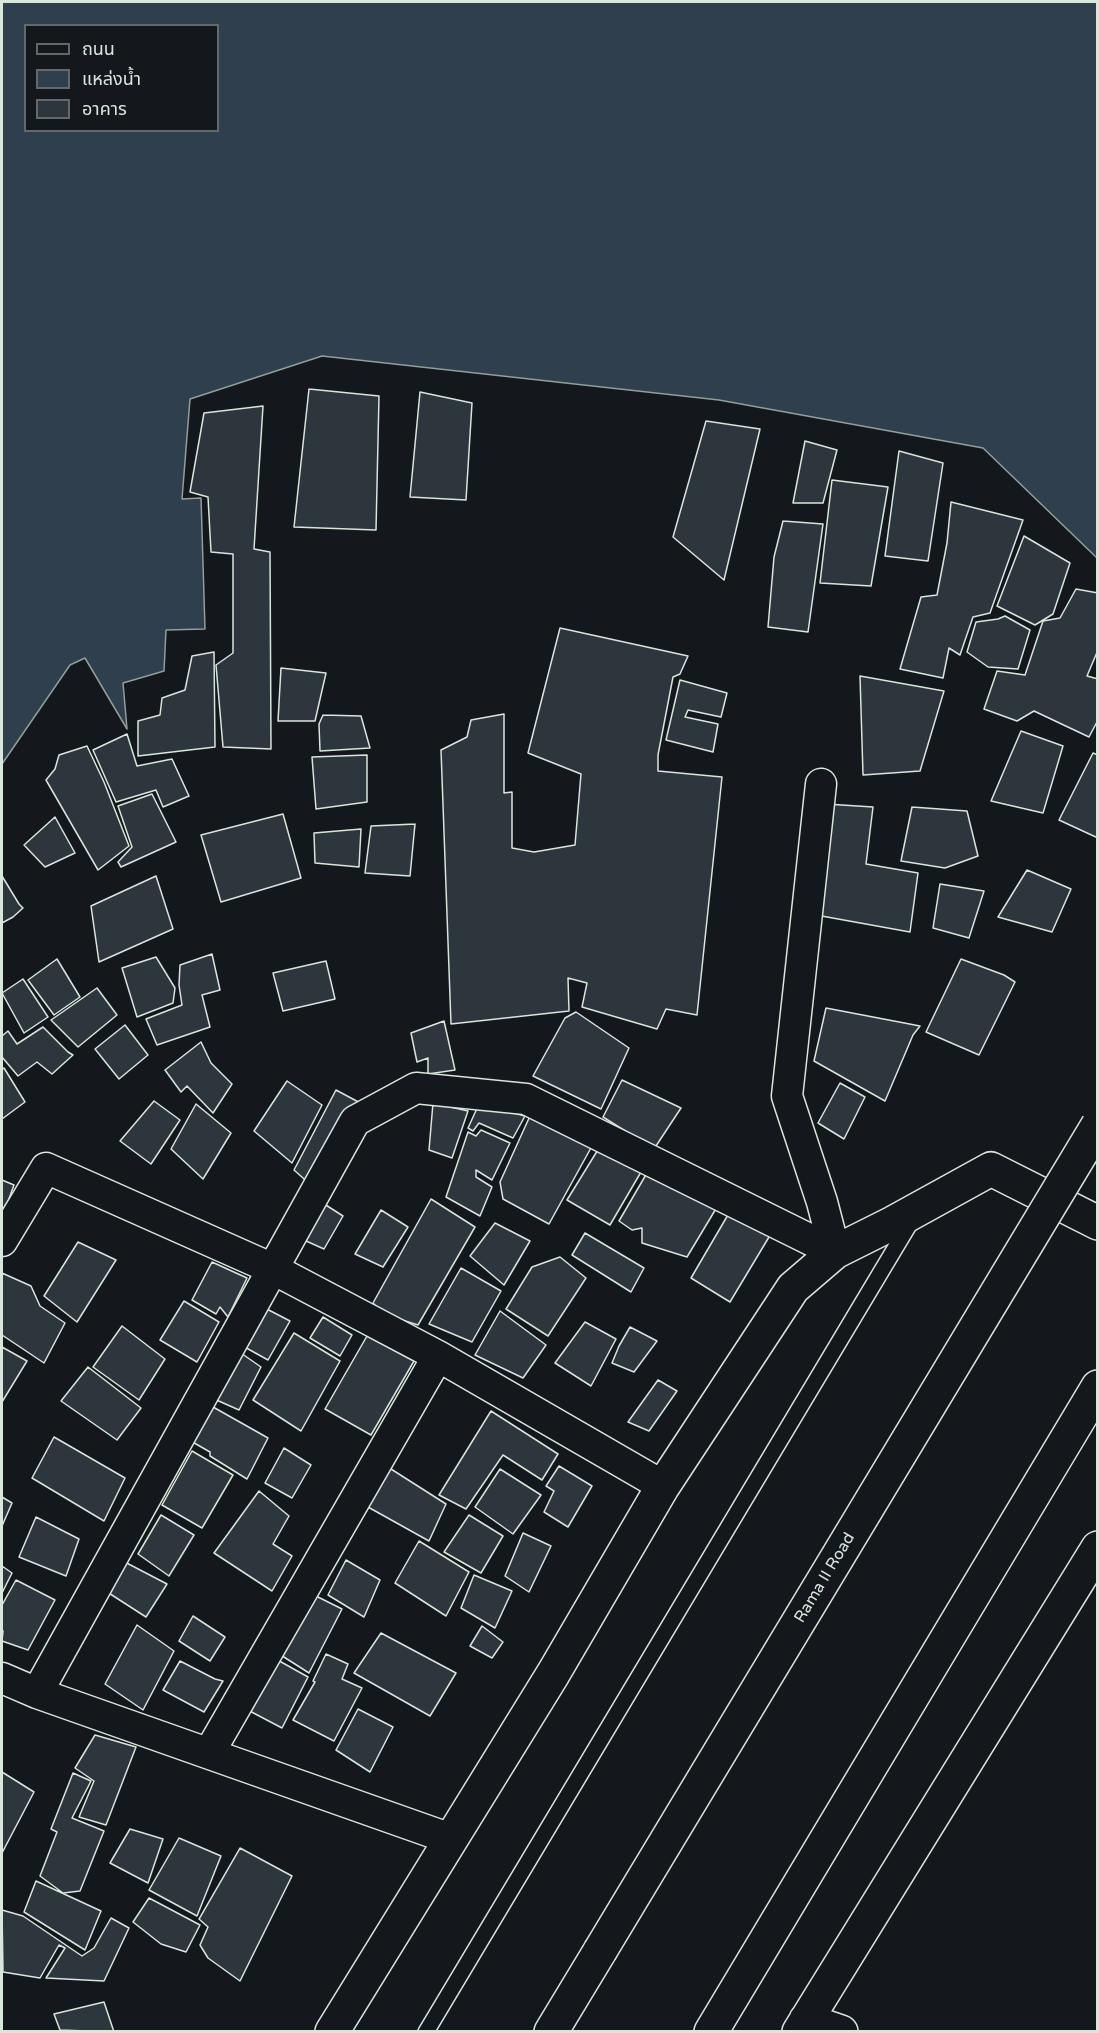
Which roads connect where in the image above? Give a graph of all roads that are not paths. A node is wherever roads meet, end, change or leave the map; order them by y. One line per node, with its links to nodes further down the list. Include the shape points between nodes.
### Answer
1 (821, 784): 6 (street, via 787,1096)
2 (1098, 1125): 20 (main road, Rama II Road, bridge)
3 (918, 1210): 4 (main road, via 991,1169); 6 (main road); 19 (lane)
4 (1098, 1223)
5 (2, 1241): 7 (street, via 46,1168)
6 (834, 1252): 7 (street, via 526,1099 416,1088 355,1121); 10 (main road, via 794,1288)
7 (273, 1269): 8 (street); 13 (street)
8 (438, 1356): 10 (street); 14 (street)
9 (1098, 1387): 17 (main road)
10 (663, 1486): 15 (main road)
11 (1098, 1548): 16 (main road)
12 (2, 1678): 13 (street)
13 (37, 1693): 14 (street)
14 (209, 1754): 15 (street)
15 (451, 1839): 18 (main road)
16 (802, 2026): 21 (main road)
17 (714, 2028)
18 (332, 2031)
19 (426, 2031)
20 (551, 2031)
21 (841, 2031)

